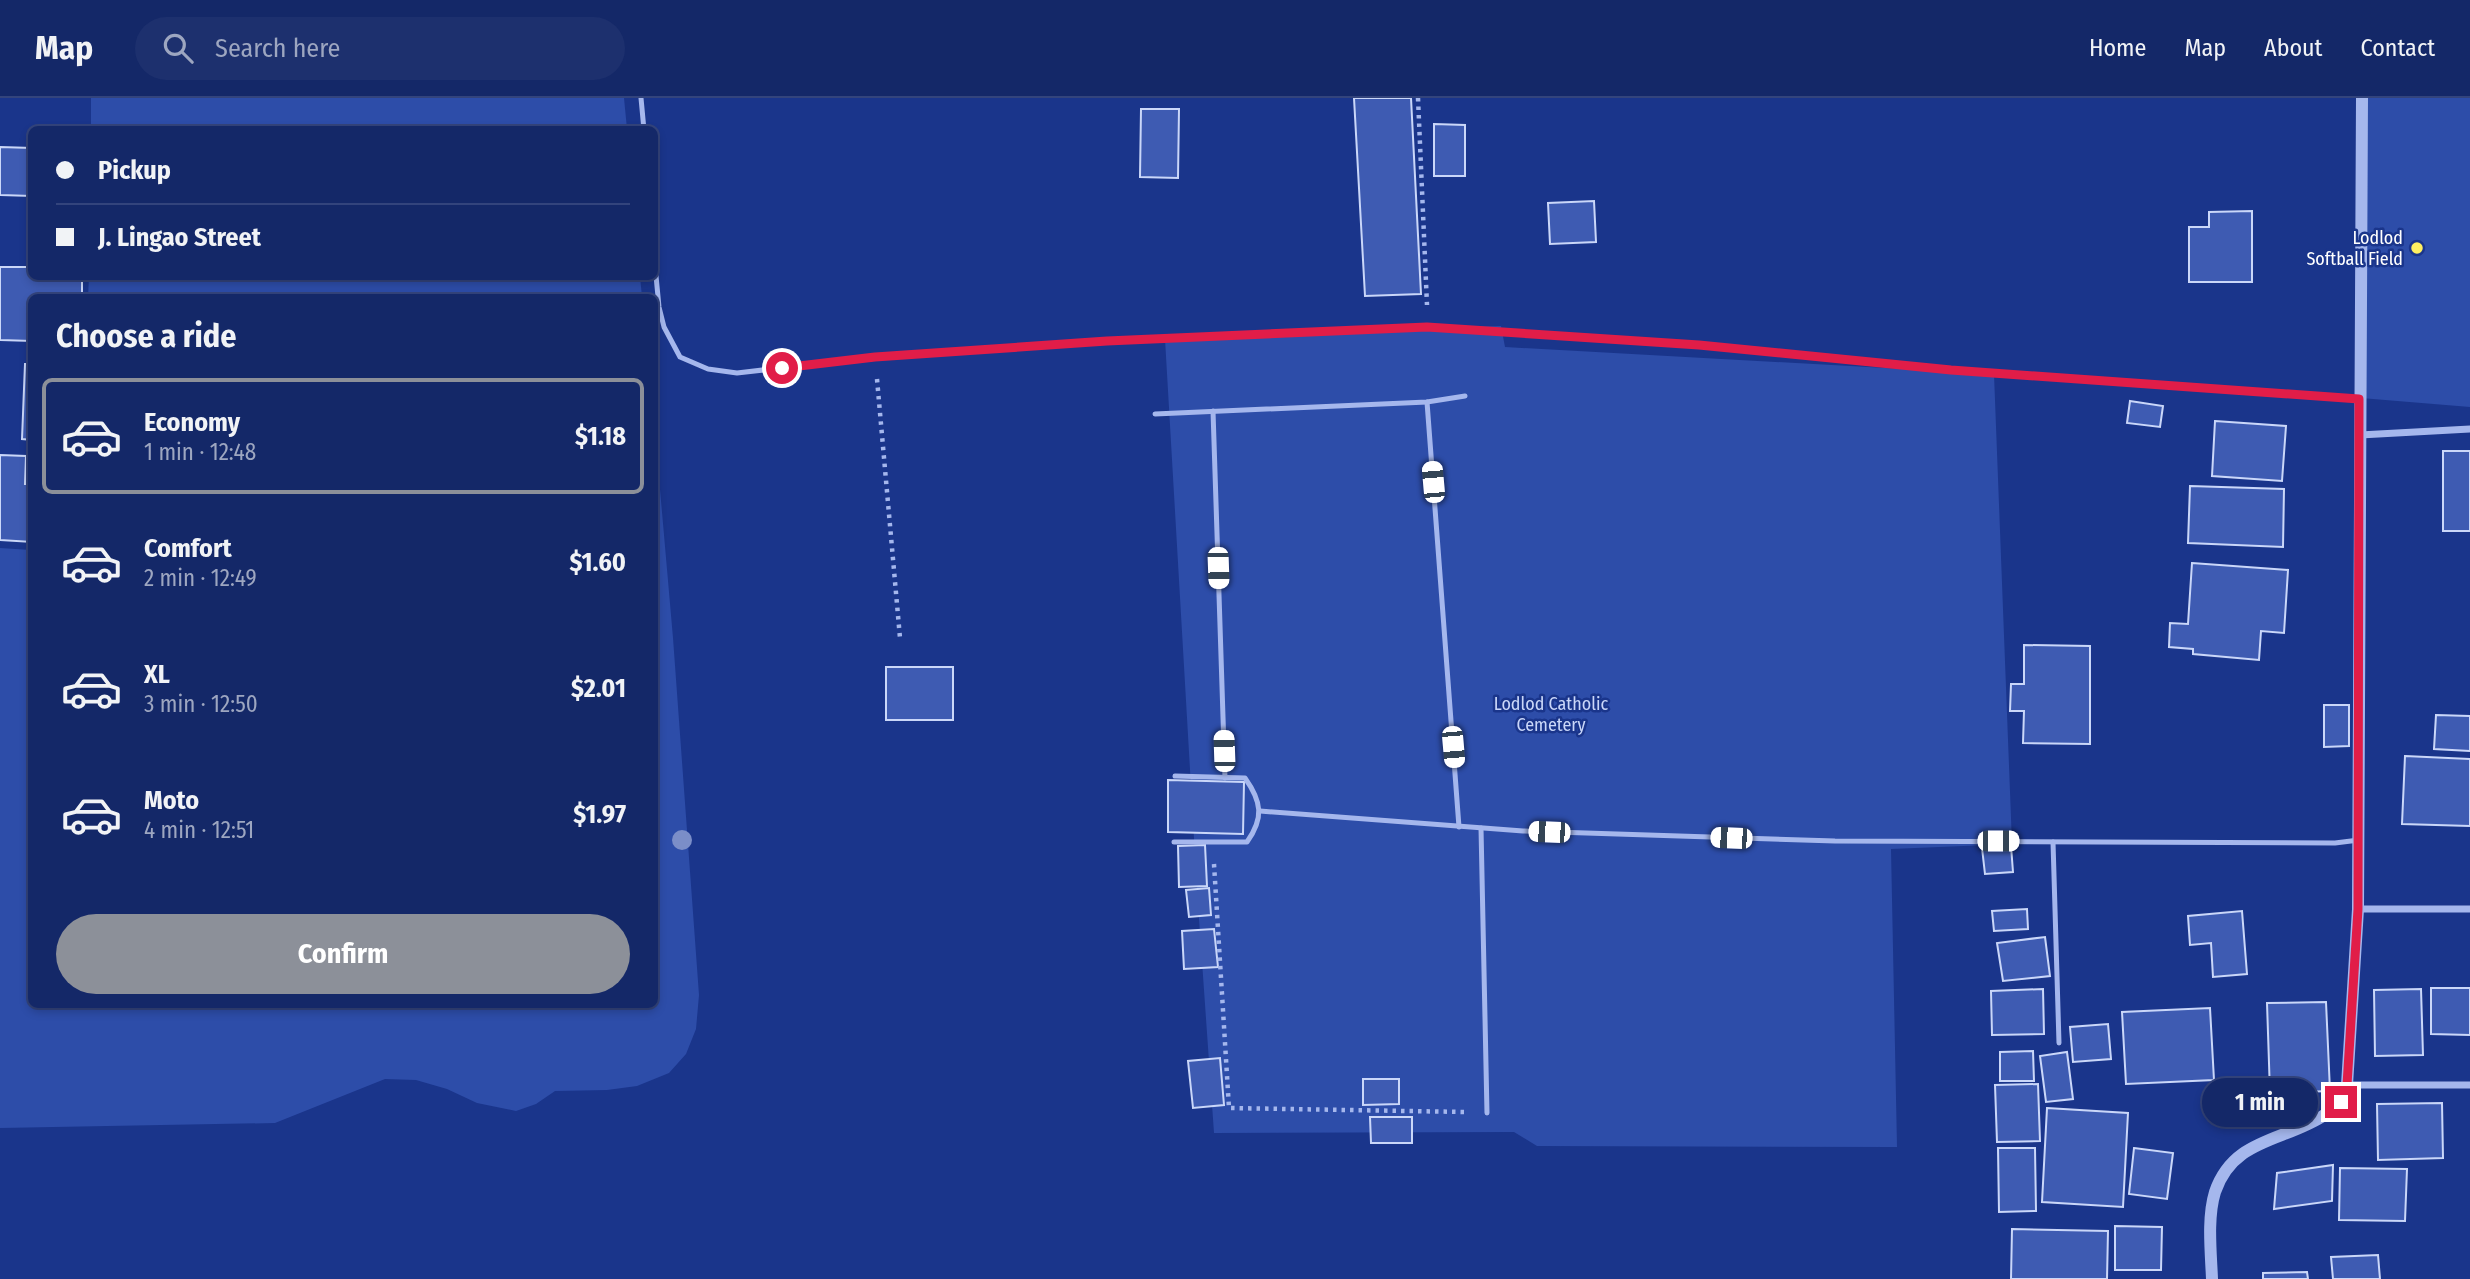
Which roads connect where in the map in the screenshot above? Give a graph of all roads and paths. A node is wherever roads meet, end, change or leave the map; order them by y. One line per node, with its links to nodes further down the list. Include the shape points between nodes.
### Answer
1 (641, 98): 4 (lane)
2 (1418, 98): 6 (path)
3 (2362, 98): 9 (street)
4 (644, 126)
5 (658, 297): 7 (lane, via 664,327 680,357 708,369 737,373)
6 (1427, 327): 7 (lane); 9 (lane)
7 (875, 357): 15 (path)
8 (1465, 396): 10 (lane)
9 (2359, 399): 14 (street)
10 (1427, 402): 11 (lane); 19 (lane)
11 (1213, 411): 12 (lane); 17 (lane)
12 (1155, 414)
13 (2470, 429): 14 (street)
14 (2360, 435): 21 (street)
15 (900, 638)
16 (1175, 776): 17 (lane)
17 (1225, 778): 18 (lane, via 1245,778)
18 (1260, 811): 19 (lane); 23 (lane, via 1247,842)
19 (1459, 827): 20 (lane)
20 (1481, 828): 24 (lane, via 1835,841); 30 (lane)
21 (2359, 840): 24 (lane); 25 (street)
22 (1174, 842): 23 (lane)
23 (1212, 842): 30 (path, via 1229,1108)
24 (2053, 842): 27 (lane)
25 (2358, 909): 26 (street); 28 (street)
26 (2470, 909)
27 (2059, 1043)
28 (2347, 1085): 29 (street); 31 (street, via 2341,1102 2322,1116 2294,1132 2255,1144 2230,1165 2215,1193 2210,1235)
29 (2470, 1085)
30 (1488, 1113)
31 (2212, 1279)

